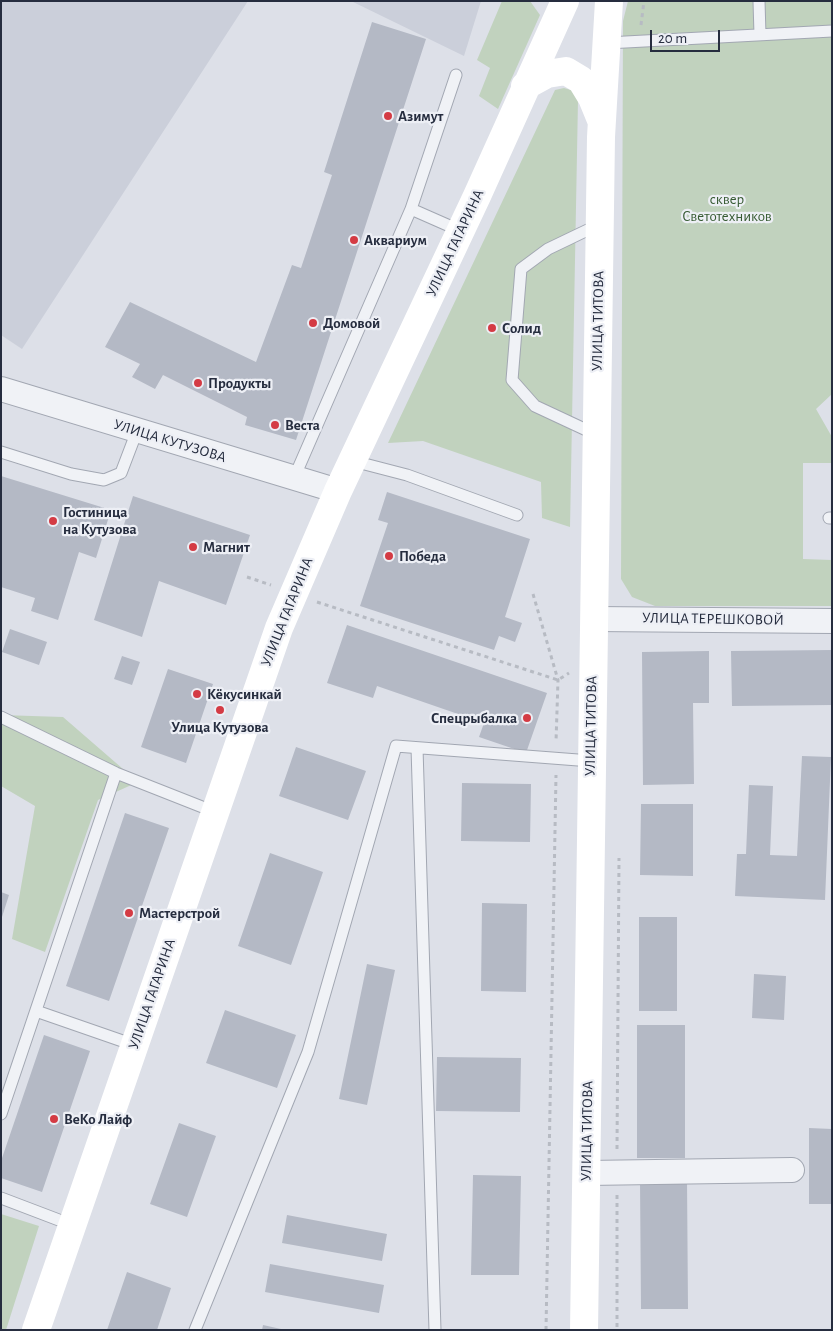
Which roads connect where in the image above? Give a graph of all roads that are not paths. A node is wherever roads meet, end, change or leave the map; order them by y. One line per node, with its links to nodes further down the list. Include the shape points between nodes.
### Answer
1 (564, 1): 8 (main road, УЛИЦА ГАГАРИНА)
2 (608, 1): 6 (main road, УЛИЦА ТИТОВА)
3 (759, 1): 5 (lane)
4 (832, 30): 5 (lane)
5 (760, 35): 6 (lane)
6 (607, 43): 9 (main road, УЛИЦА ТИТОВА)
7 (456, 75): 10 (lane)
8 (526, 86): 9 (main road, УЛИЦА ТИТОВА, via 547,74 566,71 581,80); 12 (main road, УЛИЦА ГАГАРИНА)
9 (602, 122): 11 (main road, УЛИЦА ТИТОВА)
10 (411, 209): 12 (lane); 18 (lane)
11 (600, 224): 15 (main road, УЛИЦА ТИТОВА); 15 (lane, via 548,249 522,269 512,380 535,406)
12 (461, 231): 17 (main road, УЛИЦА ГАГАРИНА)
13 (1, 389): 14 (street, УЛИЦА КУТУЗОВА)
14 (137, 431): 16 (lane, via 121,473 104,480 71,474); 18 (street, УЛИЦА КУТУЗОВА)
15 (597, 435): 21 (main road, УЛИЦА ТИТОВА)
16 (1, 452)
17 (352, 461): 19 (main road, УЛИЦА ГАГАРИНА); 20 (lane, via 407,474)
18 (294, 478): 19 (street, УЛИЦА КУТУЗОВА)
19 (338, 492): 27 (main road, УЛИЦА ГАГАРИНА, via 278,628)
20 (517, 515)
21 (594, 619): 22 (street, УЛИЦА ТЕРЕШКОВОЙ); 25 (main road, УЛИЦА ТИТОВА)
22 (832, 620)
23 (1, 717): 26 (lane)
24 (417, 748): 25 (lane); 36 (lane, via 396,746 308,1052); 37 (lane)
25 (591, 761): 32 (main road, УЛИЦА ТИТОВА)
26 (116, 773): 27 (lane); 28 (lane)
27 (215, 812): 29 (main road, УЛИЦА ГАГАРИНА)
28 (36, 1011): 29 (lane); 30 (lane)
29 (134, 1045): 34 (main road, УЛИЦА ГАГАРИНА)
30 (1, 1114)
31 (792, 1170): 32 (street)
32 (587, 1173): 38 (main road, УЛИЦА ТИТОВА)
33 (1, 1198): 34 (lane)
34 (72, 1225): 35 (main road, УЛИЦА ГАГАРИНА)
35 (36, 1330)
36 (195, 1330)
37 (435, 1330)
38 (584, 1330)

